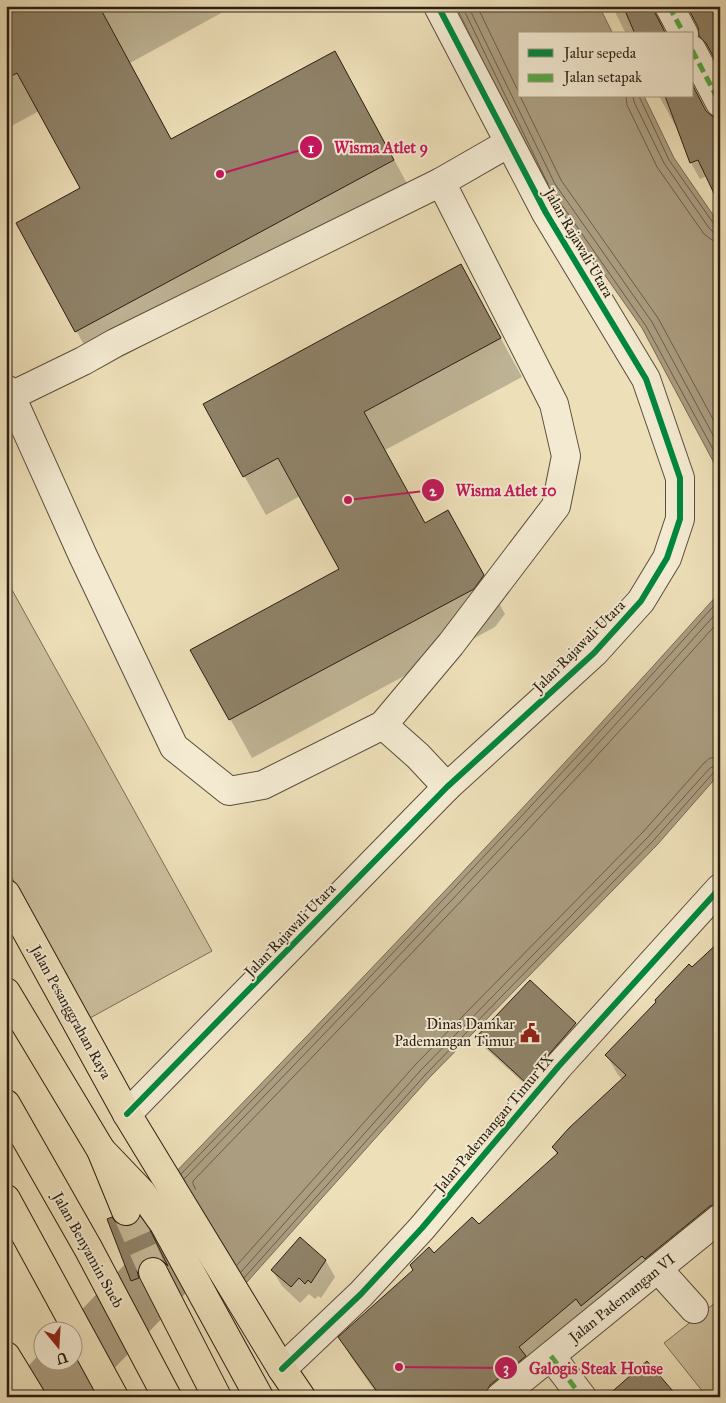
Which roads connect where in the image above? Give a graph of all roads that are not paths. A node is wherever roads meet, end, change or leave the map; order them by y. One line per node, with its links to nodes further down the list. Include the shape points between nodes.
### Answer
1 (438, 6): 6 (street, Jalan Rajawali Utara)
2 (669, 6): 3 (street)
3 (683, 32)
4 (694, 54): 5 (street)
5 (720, 103)
6 (509, 143): 7 (street); 10 (street, Jalan Rajawali Utara, via 546,213 646,379 680,478 680,518 667,558 641,601 594,653)
7 (441, 182): 8 (street, via 84,361); 9 (street, via 554,404 566,456 556,506 452,644)
8 (9, 392): 9 (street, via 174,747 230,792 264,785)
9 (383, 725): 10 (street)
10 (447, 787): 15 (street, Jalan Rajawali Utara)
11 (720, 888): 23 (street, Jalan Pademangan Timur IX, via 558,1067 416,1234 361,1294)
12 (6, 894): 15 (main road, Jalan Pesanggrahan Raya)
13 (6, 992): 29 (main road, via 134,1202 164,1224)
14 (6, 1104): 24 (main road, Jalan Benyamin Sueb)
15 (131, 1121): 23 (main road)
16 (6, 1199): 27 (main road)
17 (720, 1218): 18 (street, Jalan Pademangan VI)
18 (658, 1269): 20 (street); 22 (street, Jalan Pademangan VI)
19 (153, 1272): 28 (main road)
20 (694, 1309)
21 (6, 1356): 26 (main road)
22 (551, 1356): 25 (street, Jalan Pademangan VI); 32 (street)
23 (282, 1369): 30 (main road)
24 (163, 1389)
25 (528, 1389): 31 (street, Jalan Pademangan VI)
26 (31, 1397)
27 (114, 1397)
28 (217, 1397)
29 (260, 1397)
30 (301, 1397)
31 (500, 1397)
32 (582, 1397)

